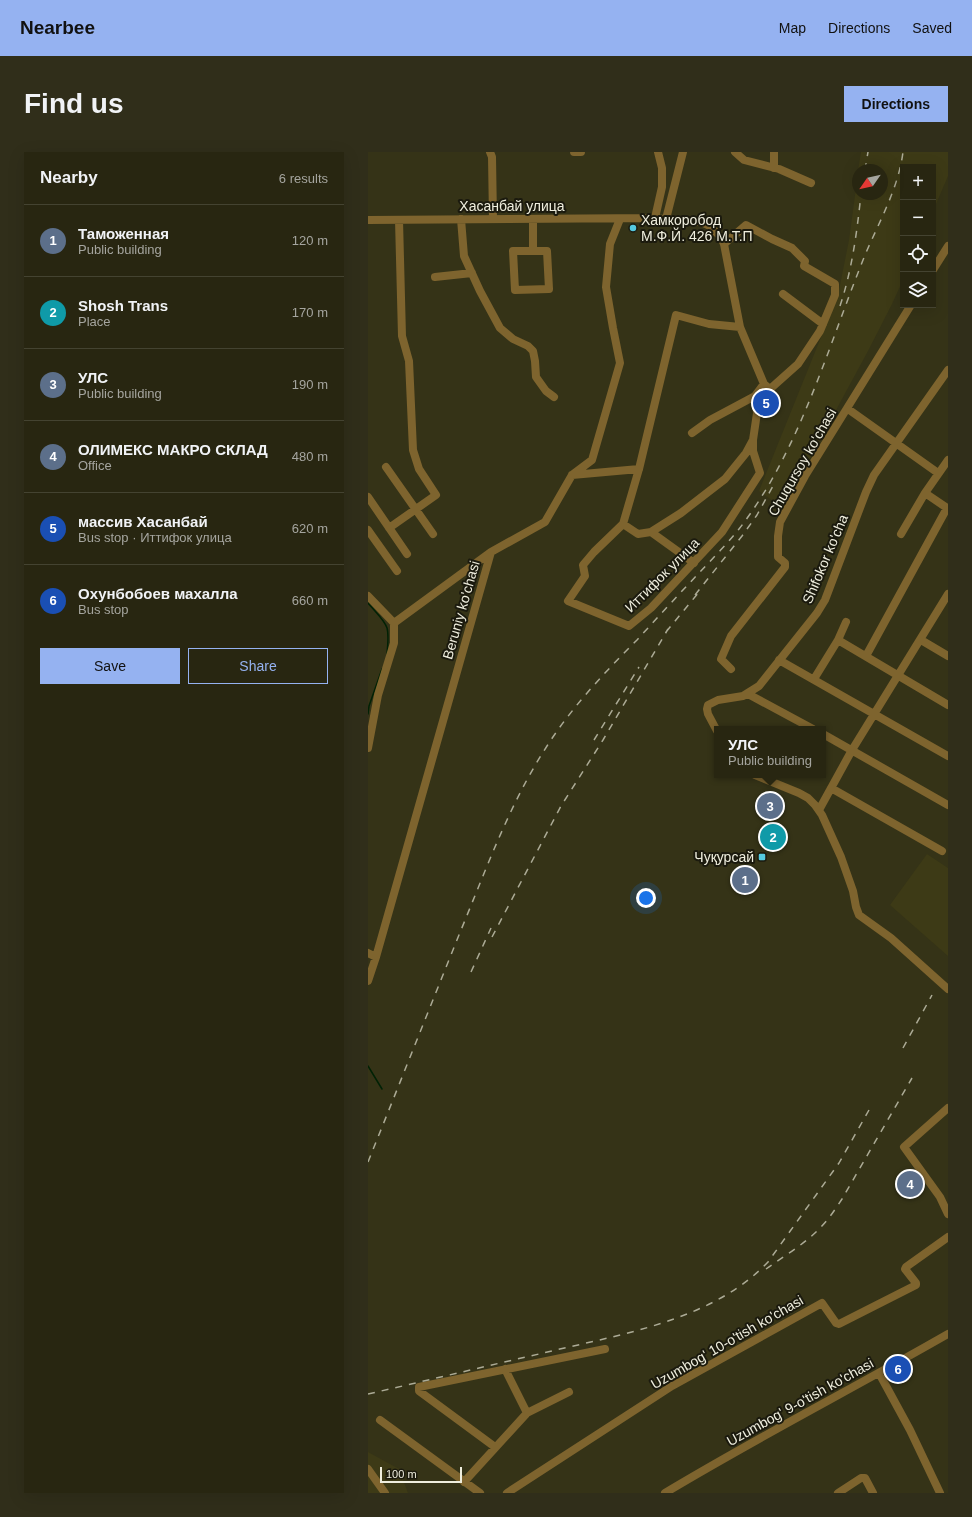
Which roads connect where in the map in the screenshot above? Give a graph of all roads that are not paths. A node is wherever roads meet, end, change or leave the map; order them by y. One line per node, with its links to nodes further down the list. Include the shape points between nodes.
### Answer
1 (500, 152): 8 (street)
2 (574, 152): 3 (street)
3 (581, 152)
4 (658, 152): 11 (street, via 662,168 662,187)
5 (683, 152): 16 (street)
6 (735, 152): 9 (street, via 744,160)
7 (774, 152): 9 (street)
8 (491, 154): 13 (street)
9 (774, 168): 10 (street)
10 (811, 183)
11 (655, 218): 15 (street, Хасанбай улица); 16 (street)
12 (461, 219): 13 (street, Хасанбай улица); 18 (street, Хасанбай улица); 23 (street, via 464,256)
13 (493, 219): 14 (street, Хасанбай улица)
14 (532, 219): 15 (street, Хасанбай улица); 21 (street)
15 (620, 219): 41 (street, Beruniy ko'chasi, via 610,244 606,287 620,363 592,460)
16 (666, 219): 19 (street, via 701,222 714,230)
17 (368, 220): 18 (street, Хасанбай улица)
18 (399, 220): 44 (street, via 402,336 409,361 413,450 419,468 436,495)
19 (724, 244): 27 (street, via 746,225 792,248 805,261 804,266 835,284 835,296); 28 (street)
20 (948, 246): 22 (street)
21 (533, 251): 21 (street, via 547,251 548,289 516,290 513,252)
22 (936, 265)
23 (472, 273): 24 (street); 32 (street, via 500,328 533,351 536,377)
24 (435, 277)
25 (783, 294): 27 (street)
26 (909, 308): 33 (street, Chuqursoy ko'chasi)
27 (823, 324): 30 (street, via 798,364)
28 (740, 327): 30 (street); 39 (street, Иттифок улица, via 709,324 676,315)
29 (948, 370): 36 (street, Shifokor ko'cha)
30 (767, 386): 31 (street)
31 (755, 396): 34 (street, via 710,420); 35 (street, Иттифок улица, via 757,413)
32 (554, 397)
33 (848, 409): 36 (street); 66 (street, Chuqursoy ko'chasi, via 805,476 780,522 778,557 786,565 731,636 721,659)
34 (692, 433)
35 (753, 440): 49 (street, Иттифок улица, via 725,479 681,513); 54 (street, Иттифок улица, via 753,450 760,473 722,532)
36 (896, 443): 40 (street); 65 (street, Shifokor ko'cha, via 870,482 825,600)
37 (948, 460): 40 (street)
38 (386, 467): 44 (street)
39 (639, 469): 41 (street); 46 (street, Иттифок улица)
40 (938, 473): 42 (street)
41 (572, 475): 52 (street, Beruniy ko'chasi, via 545,522)
42 (925, 494): 45 (street); 51 (street)
43 (368, 498): 47 (street)
44 (415, 509): 47 (street); 50 (street)
45 (948, 509): 63 (street)
46 (623, 524): 49 (street, via 638,534); 54 (street, Иттифок улица, via 583,565 585,576 568,601 629,626 651,608)
47 (389, 528): 53 (street)
48 (368, 530): 55 (street)
49 (651, 532): 54 (street)
50 (433, 534)
51 (901, 534)
52 (491, 552): 60 (street); 84 (street, Beruniy ko'chasi)
53 (408, 554)
54 (694, 563)
55 (397, 571)
56 (948, 594): 58 (street)
57 (368, 596): 60 (street)
58 (945, 606): 62 (street)
59 (846, 622): 61 (street)
60 (394, 623): 75 (street, via 394,643 378,695)
61 (838, 640): 63 (street); 68 (street)
62 (921, 640): 64 (street); 67 (street)
63 (866, 656): 67 (street)
64 (948, 656)
65 (779, 660): 68 (street); 69 (street, Shifokor ko'cha, via 762,682)
66 (731, 669)
67 (897, 676): 70 (street); 71 (street)
68 (814, 679): 71 (street)
69 (748, 694): 72 (street, Shifokor ko'cha, via 714,701 707,708); 73 (street)
70 (948, 704)
71 (874, 714): 76 (street); 77 (street)
72 (714, 726)
73 (807, 726)
74 (826, 736): 76 (street)
75 (368, 748)
76 (852, 750): 79 (street); 80 (street)
77 (948, 756)
78 (762, 778): 81 (street, via 802,794)
79 (831, 788): 81 (street); 82 (street)
80 (948, 805)
81 (819, 810): 86 (street, via 841,857 858,912)
82 (942, 851)
83 (368, 953): 84 (street)
84 (376, 957): 85 (street, Beruniy ko'chasi)
85 (368, 981)
86 (948, 989)
87 (948, 1108): 88 (street, via 905,1145 905,1149 940,1197)
88 (948, 1214)
89 (948, 1237): 102 (street, Uzumbog' 10-o'tish ko'chasi, via 906,1267 916,1285 839,1324 822,1303 672,1386)
90 (948, 1334): 93 (street, Uzumbog' 9-o'tish ko'chasi)
91 (605, 1350): 92 (street)
92 (505, 1369): 95 (street); 97 (street, via 418,1388)
93 (879, 1373): 103 (street, Uzumbog' 9-o'tish ko'chasi, via 721,1459); 106 (street)
94 (569, 1392): 95 (street)
95 (527, 1413): 97 (street)
96 (380, 1420): 99 (street)
97 (495, 1447): 99 (street)
98 (368, 1469): 100 (street)
99 (464, 1482): 101 (street)
100 (385, 1493)
101 (480, 1493)
102 (507, 1493)
103 (665, 1493)
104 (838, 1493): 105 (street, via 865,1478)
105 (873, 1493)
106 (940, 1493)

